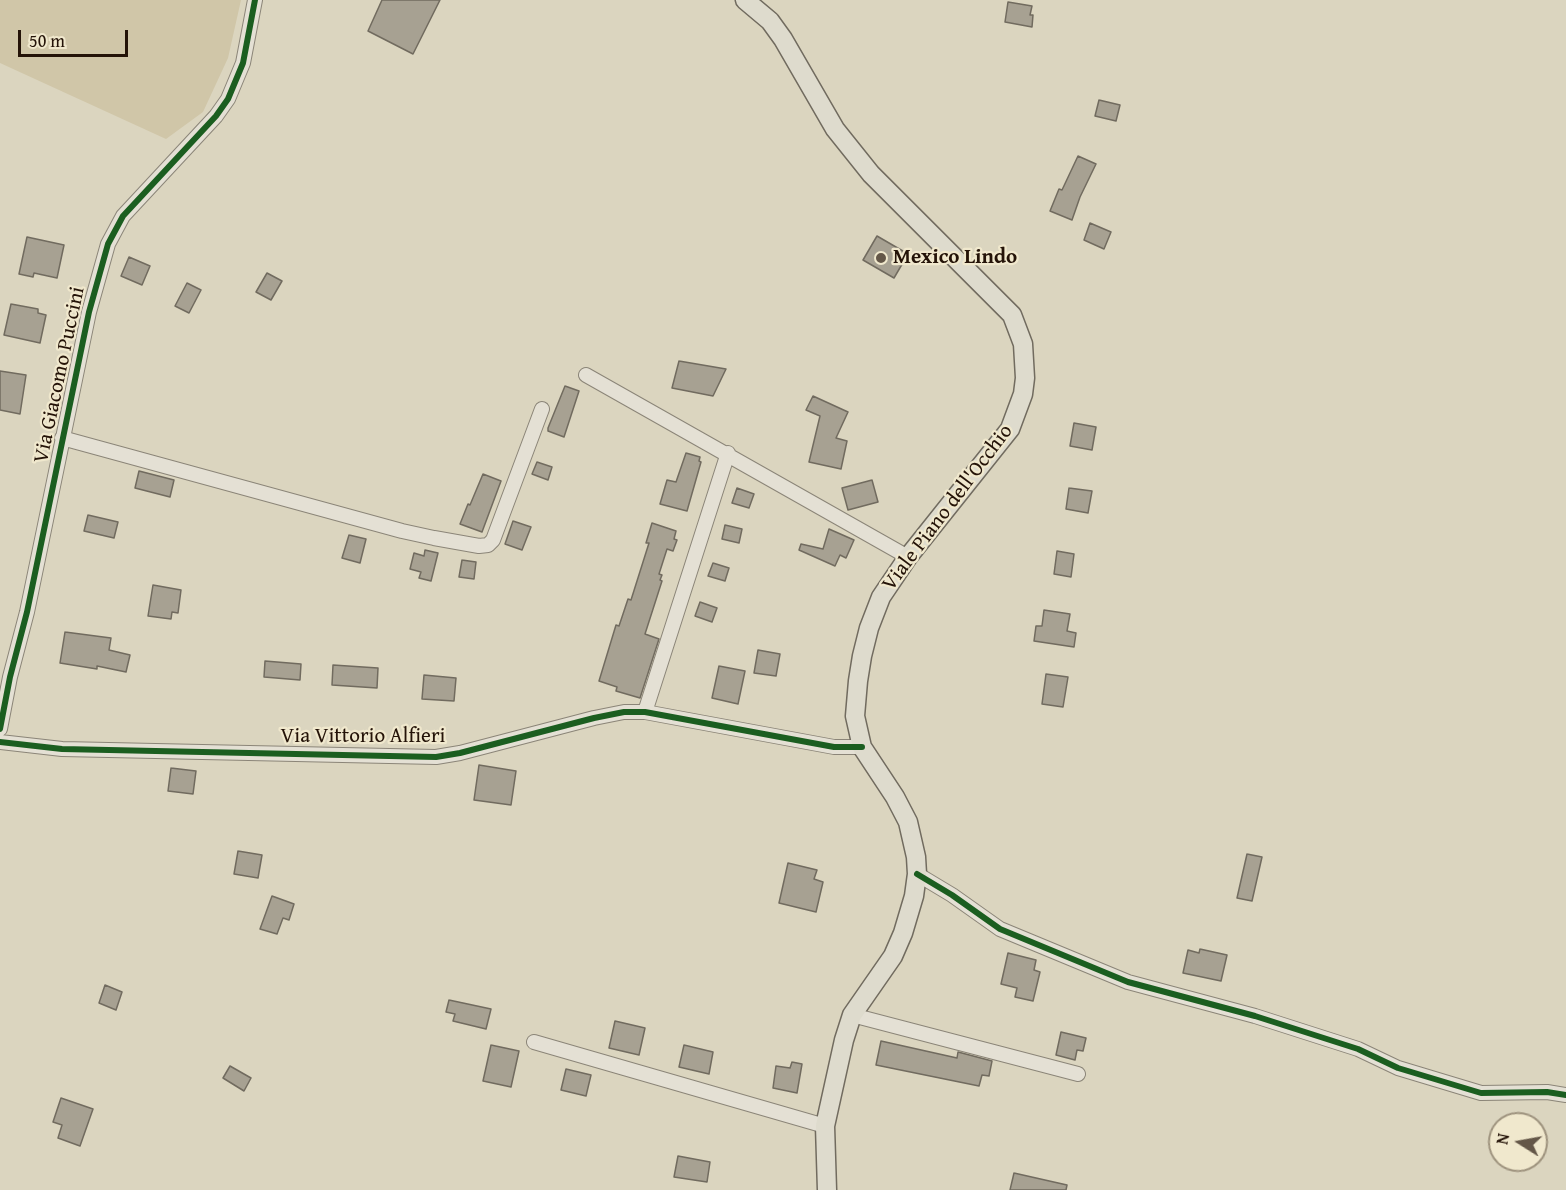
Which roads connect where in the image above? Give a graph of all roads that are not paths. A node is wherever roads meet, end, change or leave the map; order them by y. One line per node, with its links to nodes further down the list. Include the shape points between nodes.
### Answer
1 (255, 0): 5 (street, Via Giacomo Puccini, via 243,63 228,99 123,216 108,244)
2 (745, 0): 7 (main road, Viale Piano dell'Occhio, via 770,21 783,39 835,129 859,159 1012,315 1023,344 1023,394 1010,429)
3 (586, 375): 6 (street)
4 (542, 409): 5 (street, via 493,540 479,546 402,531)
5 (62, 438): 9 (street, Via Giacomo Puccini)
6 (728, 453): 7 (street); 8 (street)
7 (908, 557): 11 (main road, Viale Piano dell'Occhio, via 881,597 867,637 855,716)
8 (645, 712): 10 (street, Via Vittorio Alfieri, via 594,718 436,757 62,749); 11 (street, Via Vittorio Alfieri, via 834,747)
9 (0, 729)
10 (0, 742)
11 (862, 747): 12 (main road, Viale Piano dell'Occhio, via 908,822)
12 (917, 874): 13 (main road, Viale Piano dell'Occhio, via 910,911 893,956); 16 (street, via 1000,929 1128,982 1255,1016 1358,1049 1398,1068 1481,1093)
13 (852, 1015): 15 (street); 17 (main road, Viale Piano dell'Occhio)
14 (534, 1042): 17 (street)
15 (1078, 1074)
16 (1566, 1095)
17 (825, 1126): 18 (main road, Viale Piano dell'Occhio)
18 (831, 1189)

